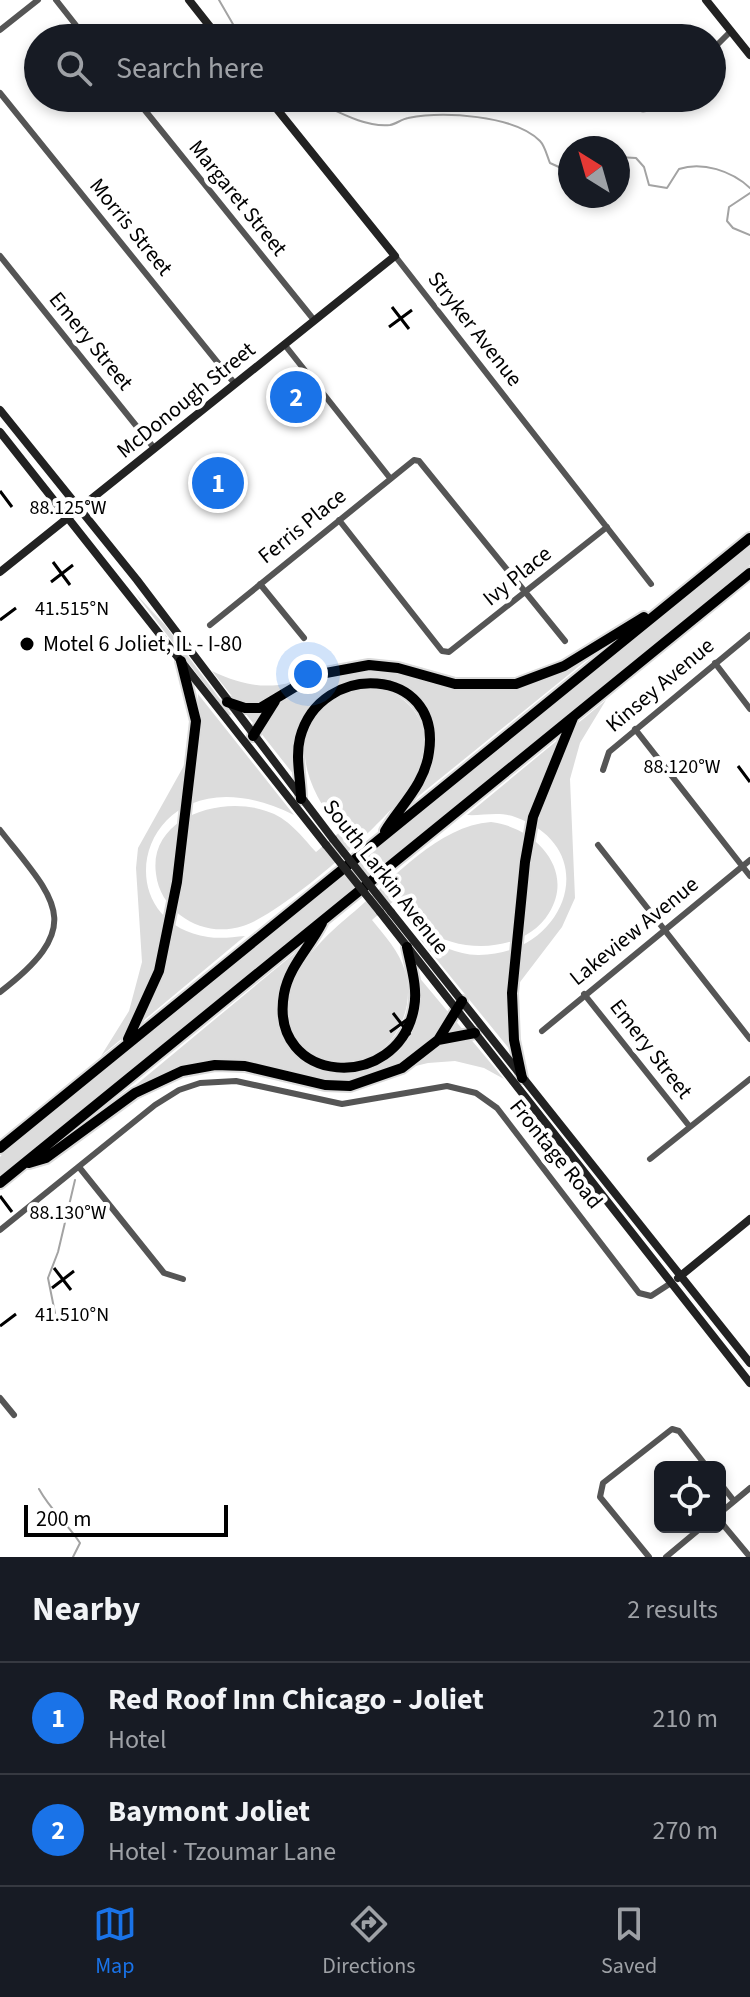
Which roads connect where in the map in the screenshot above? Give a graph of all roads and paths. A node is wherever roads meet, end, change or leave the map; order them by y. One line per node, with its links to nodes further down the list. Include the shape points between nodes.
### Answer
1 (38, 0): 9 (street)
2 (56, 0): 5 (street)
3 (189, 0): 6 (main road)
4 (706, 0): 7 (main road)
5 (75, 24)
6 (208, 24)
7 (725, 24)
8 (726, 25): 10 (main road)
9 (0, 30)
10 (731, 31): 11 (street); 12 (main road)
11 (726, 36)
12 (750, 55)
13 (0, 93): 20 (street, Morris Street)
14 (146, 112): 18 (street, Margaret Street)
15 (279, 112): 17 (main road, Stryker Avenue)
16 (0, 256): 23 (street, Emery Street)
17 (395, 256): 18 (main road, McDonough Street); 28 (street, Stryker Avenue)
18 (314, 320): 19 (main road, McDonough Street)
19 (284, 344): 20 (main road, McDonough Street); 24 (street)
20 (235, 384): 23 (main road, McDonough Street)
21 (0, 410): 25 (main road, South Larkin Avenue)
22 (0, 432): 26 (main road, South Larkin Avenue)
23 (154, 448): 25 (main road, McDonough Street)
24 (390, 478): 27 (street, Ferris Place); 34 (street, Ferris Place, via 419,461)
25 (80, 508): 26 (main road, McDonough Street); 43 (main road, South Larkin Avenue)
26 (68, 518): 30 (main road, McDonough Street); 40 (main road, South Larkin Avenue)
27 (339, 520): 32 (street, Ferris Place); 34 (street, Ivy Place, via 442,651 449,652)
28 (607, 527): 33 (street, Stryker Avenue); 34 (street, Ivy Place)
29 (750, 538): 35 (highway)
30 (0, 572)
31 (750, 573): 45 (highway)
32 (260, 584): 36 (street, Ferris Place); 38 (street)
33 (651, 584)
34 (525, 593): 39 (street)
35 (667, 605): 42 (highway, via 564,666 516,684 470,686 369,665 315,675); 51 (highway)
36 (210, 625)
37 (750, 635): 41 (street, Kinsey Avenue)
38 (304, 638)
39 (565, 641)
40 (181, 661): 52 (main road, South Larkin Avenue); 67 (highway, via 196,721 174,901 147,1005)
41 (715, 663): 44 (street); 46 (street, Kinsey Avenue)
42 (276, 699): 43 (highway, via 253,709); 47 (highway)
43 (227, 702): 47 (main road, South Larkin Avenue)
44 (750, 709)
45 (573, 717): 57 (highway); 68 (highway, via 533,817 525,862 512,993)
46 (635, 729): 48 (street, Kinsey Avenue, via 609,752); 55 (street)
47 (253, 736): 49 (main road, South Larkin Avenue)
48 (603, 770)
49 (301, 799): 51 (highway, via 299,741 317,705 340,689 361,683 400,689 425,717 429,753 421,778); 52 (main road, South Larkin Avenue)
50 (0, 830): 60 (street, via 53,898 56,922 38,955)
51 (381, 838): 67 (highway)
52 (330, 842): 59 (main road, South Larkin Avenue, bridge); 62 (main road, South Larkin Avenue, bridge, via 391,912)
53 (598, 845): 58 (street)
54 (750, 860): 55 (street, Lakeview Avenue)
55 (742, 866): 56 (street); 58 (street, Lakeview Avenue)
56 (750, 876)
57 (324, 919): 59 (highway, via 292,971 283,1002 291,1040 319,1065 351,1069 376,1060 406,1033 414,1008); 73 (highway)
58 (663, 928): 61 (street, Lakeview Avenue); 65 (street)
59 (407, 947): 62 (main road, South Larkin Avenue)
60 (0, 992)
61 (584, 994): 63 (street, Lakeview Avenue); 70 (street, Emery Street)
62 (459, 1006): 64 (main road, South Larkin Avenue); 66 (highway); 68 (main road, South Larkin Avenue)
63 (542, 1031)
64 (475, 1033): 66 (highway); 80 (main road, South Larkin Avenue)
65 (750, 1039)
66 (438, 1040): 73 (highway, via 402,1068 350,1086 245,1066 182,1071 135,1093 46,1158)
67 (114, 1055): 71 (highway)
68 (522, 1078): 78 (main road, South Larkin Avenue)
69 (750, 1079): 70 (street)
70 (690, 1127): 72 (street)
71 (0, 1148)
72 (650, 1159)
73 (23, 1164): 75 (highway)
74 (79, 1167): 77 (street, Frontage Road); 79 (street, via 164,1273); 80 (street, Frontage Road, via 163,1099 200,1083 236,1081 342,1104 432,1087 459,1088 497,1108 639,1293 651,1296)
75 (0, 1183)
76 (750, 1219): 78 (main road)
77 (0, 1230)
78 (681, 1275): 80 (main road); 81 (main road, South Larkin Avenue)
79 (183, 1279)
80 (671, 1283): 82 (main road, South Larkin Avenue)
81 (750, 1363)
82 (750, 1383)
83 (0, 1398): 84 (street)
84 (14, 1415)
85 (702, 1461): 92 (street, via 672,1429 603,1483 600,1497)
86 (750, 1488): 88 (street)
87 (726, 1491): 88 (street)
88 (734, 1501): 89 (street)
89 (726, 1508)
90 (726, 1528): 94 (street)
91 (695, 1533): 93 (street)
92 (649, 1557)
93 (666, 1557)
94 (750, 1557)

